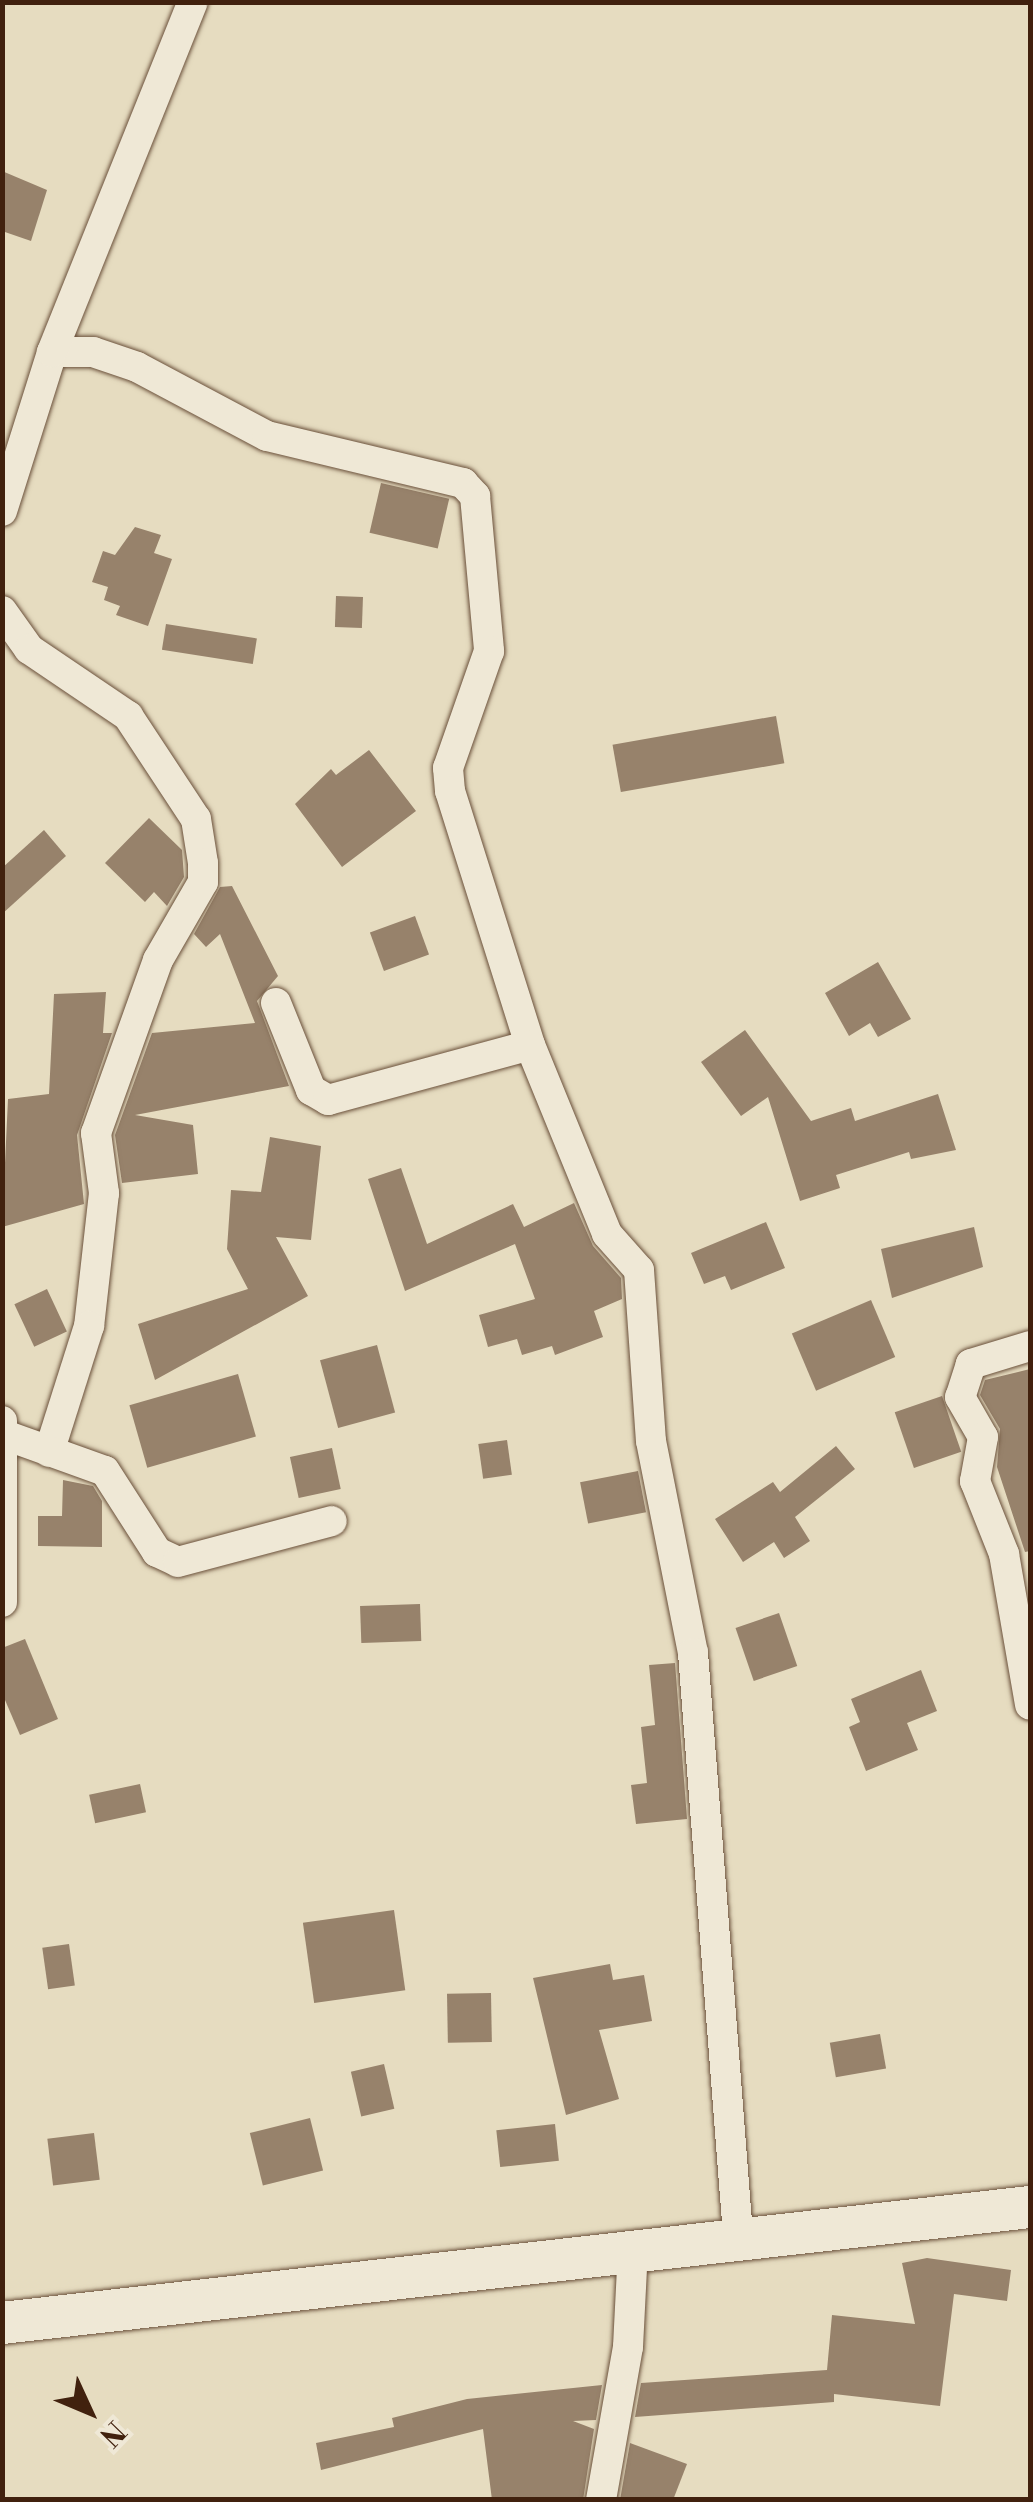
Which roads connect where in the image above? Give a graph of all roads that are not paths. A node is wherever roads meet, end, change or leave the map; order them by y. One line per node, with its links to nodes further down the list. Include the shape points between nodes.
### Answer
1 (193, 2): 2 (street)
2 (52, 352): 3 (street); 6 (street, via 122,362 267,436 463,483 475,496 489,651 448,768 450,792)
3 (2, 511)
4 (2, 611): 9 (street, via 29,648 128,716 196,819 202,864 203,882 158,960 96,1133 104,1193 89,1326)
5 (276, 1003): 6 (street, via 311,1090 328,1100)
6 (530, 1045): 14 (street, via 607,1234 640,1270 650,1441 693,1653)
7 (1030, 1346): 12 (street, via 971,1364 960,1396 982,1437 974,1481 1004,1554)
8 (3, 1430): 9 (street); 11 (street)
9 (49, 1452): 10 (street, via 104,1471 157,1552 178,1562)
10 (332, 1521)
11 (2, 1602)
12 (1030, 1705)
13 (1030, 2207): 14 (main road)
14 (738, 2235): 15 (main road)
15 (633, 2249): 16 (main road); 17 (street, via 628,2347)
16 (2, 2323)
17 (601, 2500)

